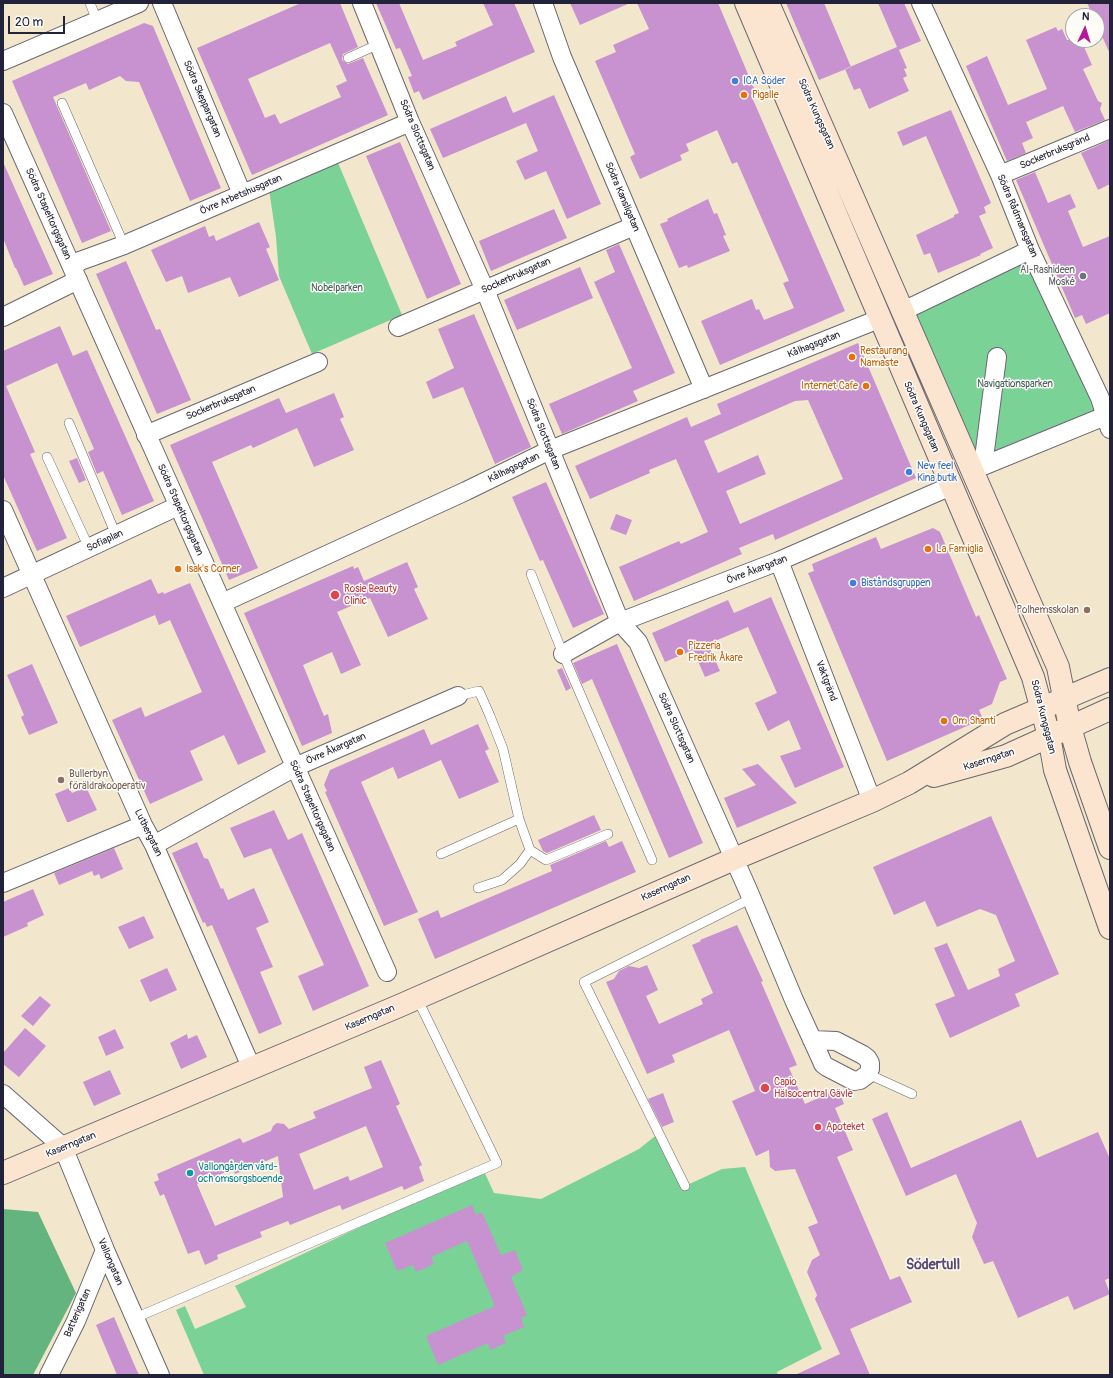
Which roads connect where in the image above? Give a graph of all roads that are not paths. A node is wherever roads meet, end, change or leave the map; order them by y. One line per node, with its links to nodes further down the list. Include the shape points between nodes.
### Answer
1 (90, 3): 9 (lane)
2 (139, 3): 9 (street)
3 (162, 3): 18 (street, Södra Skeppargatan)
4 (362, 3): 10 (street, Södra Slottsgatan)
5 (543, 3): 19 (street, Södra Kansligatan, via 562,57)
6 (746, 3): 26 (main road, Södra Kungsgatan)
7 (768, 3): 24 (main road, Södra Kungsgatan)
8 (921, 3): 17 (street, Södra Rådmansgatan)
9 (98, 21): 12 (street)
10 (379, 44): 11 (lane); 15 (street, Södra Slottsgatan)
11 (348, 58)
12 (3, 61)
13 (62, 102): 20 (lane)
14 (3, 113): 22 (street, Södra Stapeltorgsgatan)
15 (410, 122): 18 (street, Övre Arbetshusgatan); 23 (street, Södra Slottsgatan)
16 (1110, 129): 17 (street, Sockerbruksgränd)
17 (1000, 175): 21 (street, Södra Rådmansgatan)
18 (242, 194): 20 (street, Övre Arbetshusgatan)
19 (634, 226): 23 (street, Sockerbruksgatan); 30 (street, Södra Kansligatan)
20 (124, 245): 22 (street, Övre Arbetshusgatan, via 80,262)
21 (1030, 250): 24 (street); 31 (street, Södra Rådmansgatan)
22 (75, 274): 25 (street, Övre Arbetshusgatan); 33 (street, Södra Stapeltorgsgatan)
23 (485, 290): 27 (street, Sockerbruksgatan); 34 (street, Södra Slottsgatan)
24 (903, 311): 50 (main road, Södra Kungsgatan, via 1058,667)
25 (3, 318)
26 (879, 319): 30 (street, Kålhagsgatan); 36 (main road, Södra Kungsgatan)
27 (398, 327)
28 (997, 357): 31 (street, via 983,466)
29 (318, 362): 33 (street, Sockerbruksgatan)
30 (704, 389): 34 (street, Kålhagsgatan)
31 (1109, 419)
32 (68, 423): 39 (lane)
33 (146, 435): 37 (street, Södra Stapeltorgsgatan)
34 (550, 450): 45 (street, Kålhagsgatan); 46 (street, Södra Slottsgatan)
35 (47, 457): 40 (lane)
36 (951, 486): 41 (street, Övre Åkargatan); 51 (main road, Södra Kungsgatan, via 1033,677)
37 (178, 506): 39 (street, Sofiaplan); 45 (street, Södra Stapeltorgsgatan)
38 (3, 510): 43 (street, Luthergatan)
39 (116, 535): 40 (street, Sofiaplan)
40 (89, 548): 43 (street, Sofiaplan)
41 (780, 561): 46 (street, Övre Åkargatan); 57 (street, Vaktgränd)
42 (531, 574): 47 (lane)
43 (32, 575): 44 (street, Sofiaplan); 59 (street, Luthergatan)
44 (3, 588)
45 (222, 603): 55 (street, Södra Stapeltorgsgatan)
46 (620, 622): 47 (street, Övre Åkargatan); 65 (street, Södra Slottsgatan, via 638,642)
47 (563, 654): 66 (lane)
48 (1110, 679): 50 (main road, Kaserngatan)
49 (458, 696): 55 (street, Övre Åkargatan); 58 (lane, via 479,691 503,749)
50 (1064, 699): 51 (main road, Kaserngatan); 53 (main road, Södra Kungsgatan)
51 (1042, 709): 54 (main road, Södra Kungsgatan); 56 (main road, Kaserngatan, via 1005,724)
52 (1110, 709): 53 (main road, Kaserngatan)
53 (1070, 727): 54 (main road, Kaserngatan); 62 (main road, Södra Kungsgatan)
54 (1049, 736): 56 (main road, Kaserngatan, via 1006,756); 70 (main road, Södra Kungsgatan, via 1055,770)
55 (295, 767): 61 (street, Övre Åkargatan); 71 (street, Södra Stapeltorgsgatan)
56 (909, 784): 57 (main road, Kaserngatan)
57 (872, 800): 65 (main road, Kaserngatan)
58 (519, 818): 63 (lane); 64 (lane)
59 (143, 825): 61 (street, Luthergatan); 67 (street)
60 (608, 834): 63 (lane, via 546,860)
61 (154, 845): 74 (street, Luthergatan)
62 (1110, 848)
63 (530, 850): 68 (lane, via 520,864 502,880)
64 (441, 854)
65 (734, 859): 69 (street); 72 (main road, Kaserngatan)
66 (652, 860)
67 (3, 883)
68 (478, 888)
69 (752, 898): 73 (street); 80 (lane, via 584,982)
70 (1110, 928)
71 (387, 972)
72 (417, 998): 74 (main road, Kaserngatan); 82 (lane, via 497,1163)
73 (812, 1040): 75 (street, via 836,1041 863,1055 870,1063); 75 (street, via 827,1068 854,1081)
74 (252, 1069): 78 (main road, Kaserngatan)
75 (868, 1074): 77 (lane)
76 (3, 1094): 78 (street)
77 (912, 1094)
78 (63, 1147): 79 (main road, Kaserngatan); 81 (street, Vallongatan)
79 (3, 1173)
80 (685, 1186)
81 (105, 1250): 82 (street, Vallongatan); 83 (street, Batterigatan, via 76,1321)
82 (135, 1318): 84 (street, Vallongatan)
83 (49, 1375)
84 (160, 1375)

